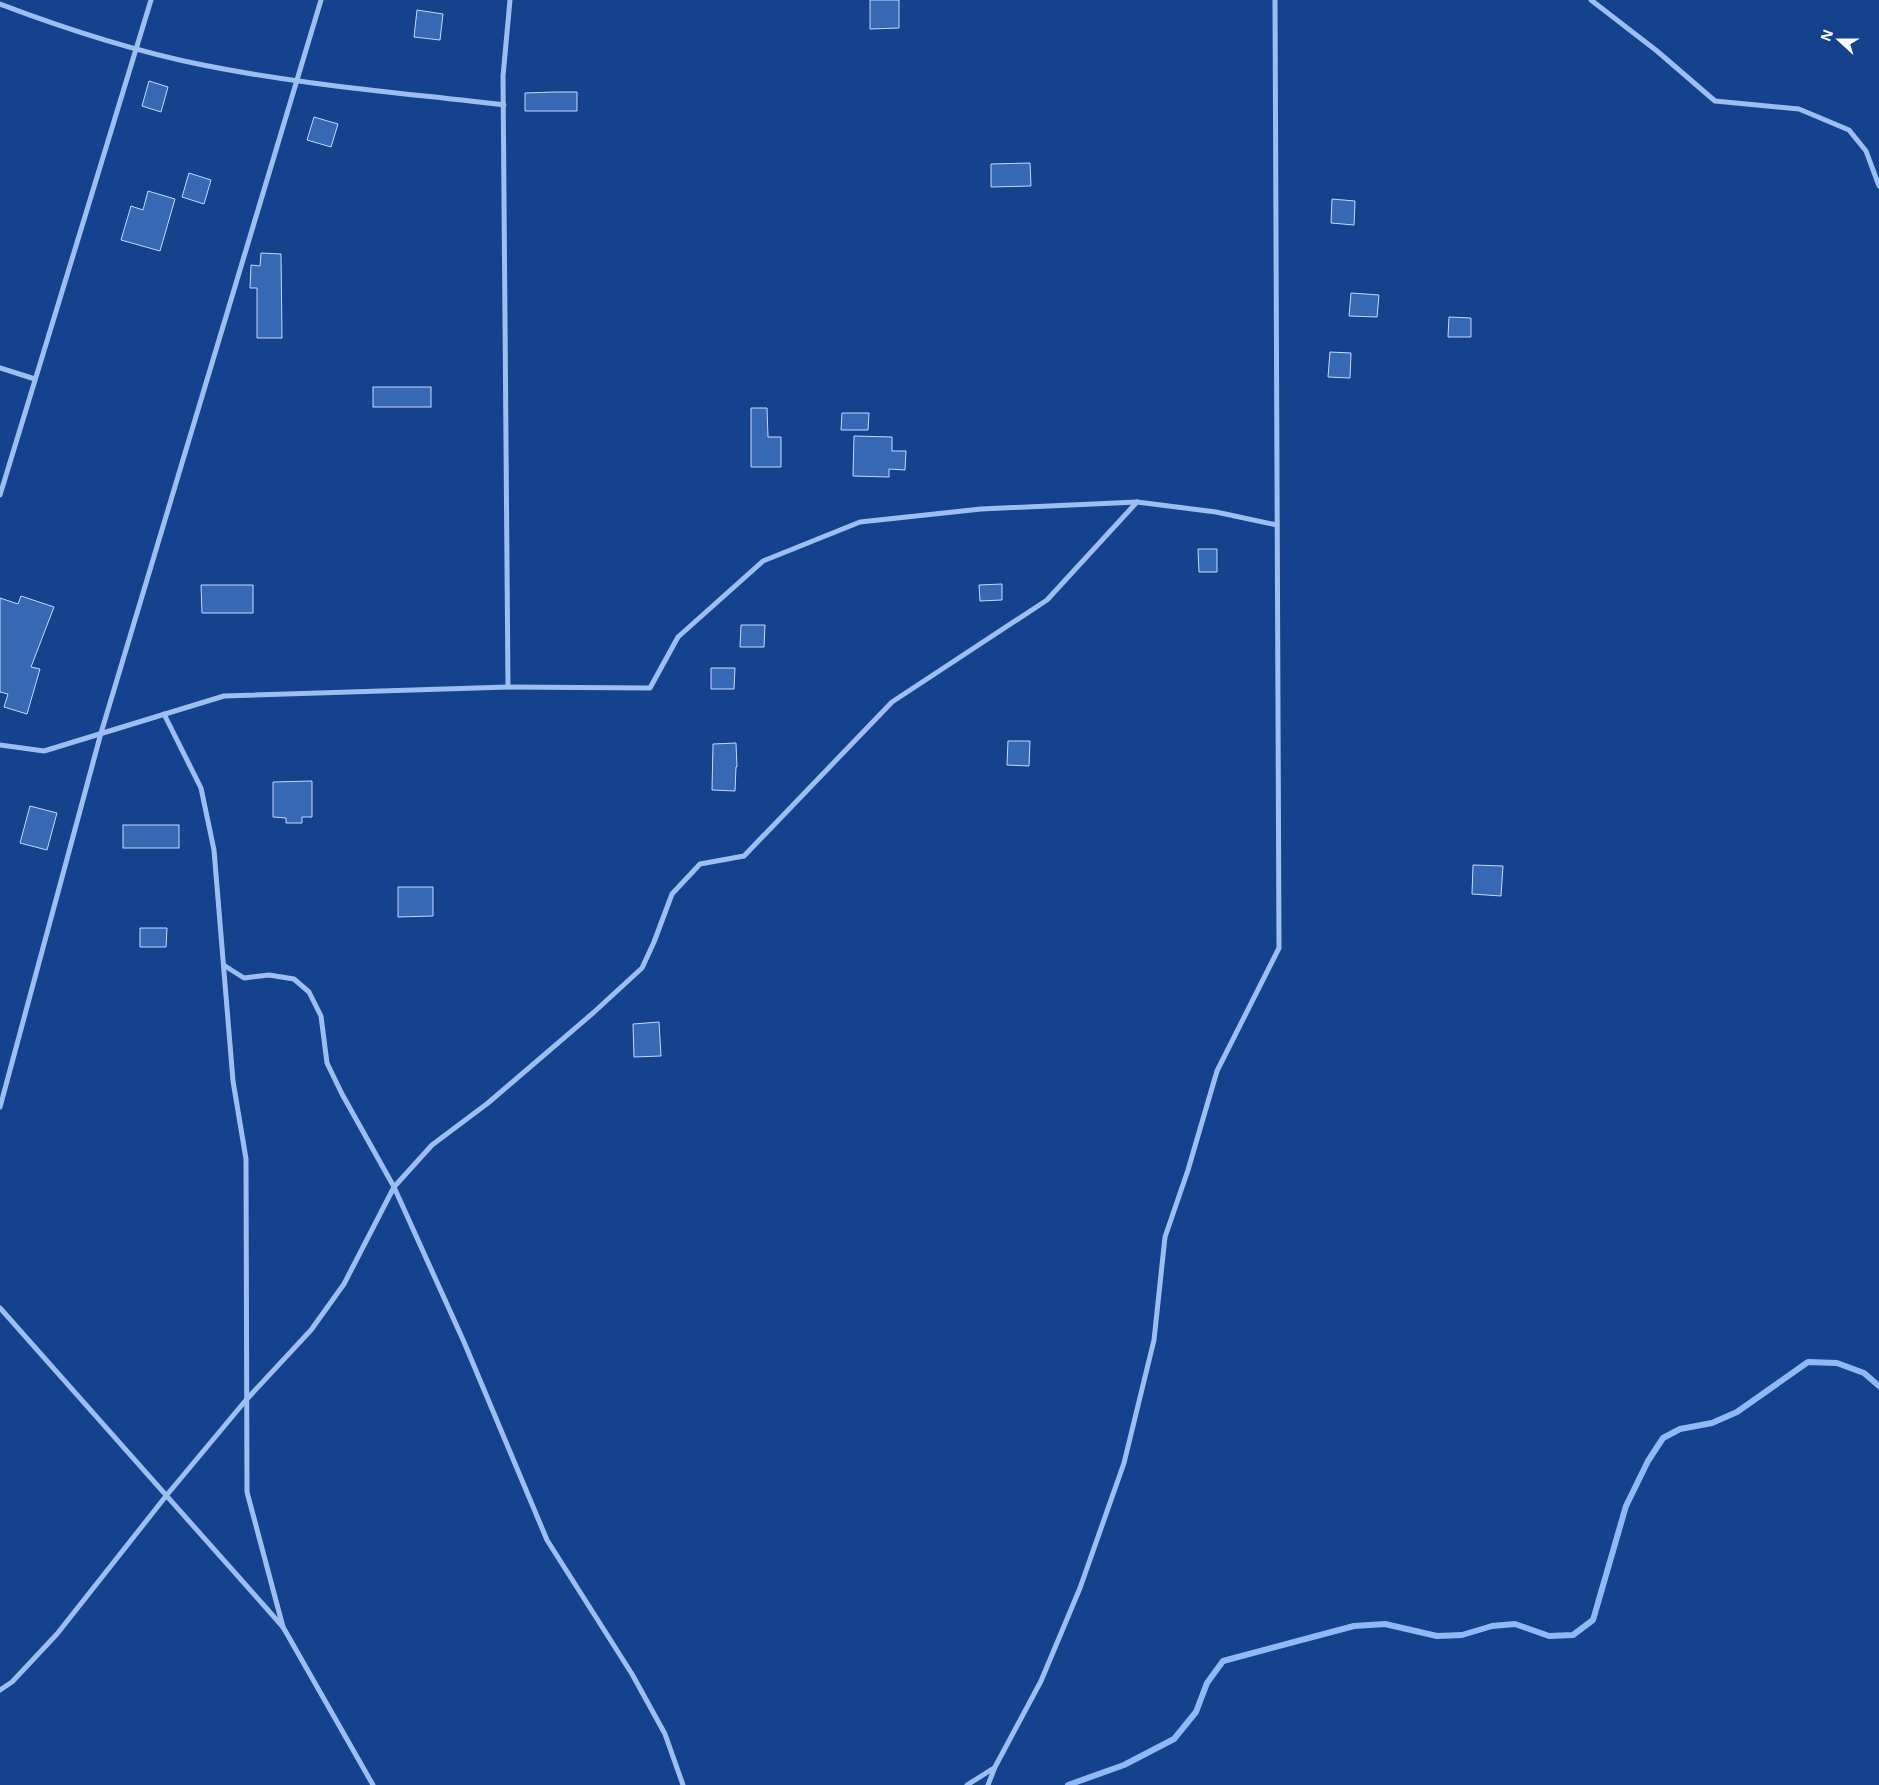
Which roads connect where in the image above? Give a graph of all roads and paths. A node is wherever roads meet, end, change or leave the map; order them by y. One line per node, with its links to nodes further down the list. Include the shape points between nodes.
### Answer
1 (151, 0): 7 (street)
2 (320, 0): 8 (street)
3 (510, 0): 9 (street, via 503,76)
4 (1275, 0): 15 (street)
5 (1590, 0): 10 (street, via 1715,101 1799,109 1849,130 1866,151)
6 (0, 4): 7 (street, via 65,29)
7 (135, 47): 8 (street, via 202,65); 12 (street)
8 (297, 79): 9 (street); 18 (street)
9 (504, 105): 16 (street)
10 (1879, 186)
11 (0, 368): 12 (street)
12 (35, 379): 13 (street)
13 (0, 495)
14 (1137, 502): 15 (street, via 1216,512); 16 (street, via 981,508 860,522 763,561 678,637 650,688); 22 (street, via 1048,600 892,702 744,856 700,864 672,894 642,968 488,1103 432,1145)
15 (1277, 525): 28 (street, via 1279,948 1217,1071 1165,1237 1154,1340 1124,1463 1080,1588 1040,1682)
16 (508, 687): 17 (street, via 224,696)
17 (164, 714): 18 (street); 20 (street, via 201,788 214,850)
18 (101, 733): 19 (street, via 44,751); 21 (street)
19 (0, 745)
20 (225, 966): 22 (street, via 244,978 269,974 294,979 309,992 321,1016 328,1063); 24 (street, via 233,1082 246,1159)
21 (0, 1107)
22 (394, 1187): 24 (street, via 344,1284 311,1330); 30 (street, via 464,1342 547,1540 632,1674 664,1734)
23 (0, 1308): 25 (street)
24 (246, 1400): 25 (street); 26 (street, via 247,1492)
25 (166, 1496): 26 (street); 27 (street, via 57,1634 12,1682)
26 (283, 1627): 29 (street)
27 (0, 1690)
28 (995, 1768): 31 (street); 32 (street)
29 (373, 1785)
30 (683, 1785)
31 (968, 1785)
32 (988, 1785)

